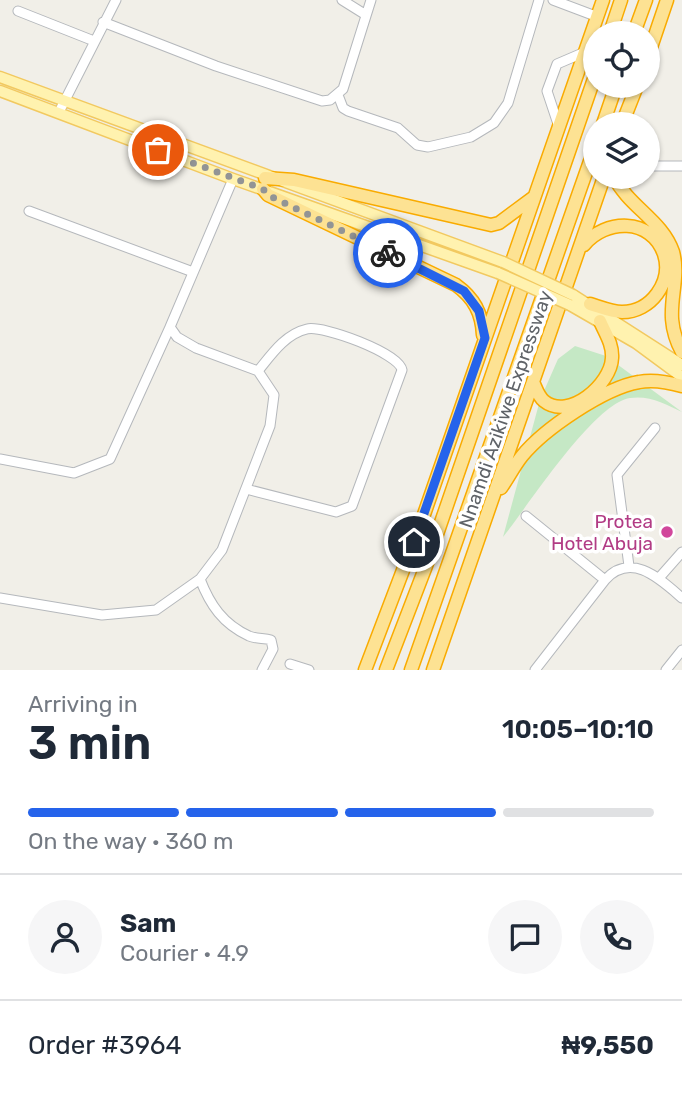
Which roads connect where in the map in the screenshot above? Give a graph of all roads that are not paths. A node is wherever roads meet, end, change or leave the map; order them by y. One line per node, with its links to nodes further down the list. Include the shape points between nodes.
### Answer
1 (116, 0): 17 (street)
2 (342, 0): 11 (street)
3 (371, 0): 11 (street)
4 (539, 0): 23 (street, via 508,103 494,123 471,138 417,145 398,128 348,111)
5 (553, 0): 12 (street)
6 (603, 0): 12 (highway)
7 (621, 0): 14 (highway)
8 (646, 0): 15 (highway)
9 (667, 0): 16 (highway)
10 (18, 10): 18 (street)
11 (366, 15): 23 (street)
12 (598, 17): 13 (highway)
13 (597, 21)
14 (614, 21)
15 (638, 21)
16 (660, 21)
17 (103, 22): 18 (street); 23 (street, via 315,99 330,100)
18 (94, 41): 25 (street)
19 (583, 53): 26 (street, via 558,64 547,91)
20 (583, 58): 26 (highway)
21 (0, 78): 25 (main road)
22 (0, 92): 25 (main road)
23 (338, 95)
24 (587, 98): 62 (highway, Nnamdi Azikiwe Expressway)
25 (62, 107): 29 (main road); 31 (main road)
26 (559, 127): 34 (highway)
27 (660, 166): 28 (street)
28 (682, 166)
29 (233, 179): 31 (main road); 37 (street)
30 (583, 181): 69 (highway, Nnamdi Azikiwe Expressway)
31 (264, 183): 34 (highway, via 294,180 491,225); 38 (main road, bridge, via 500,268); 42 (highway, via 268,195 456,285 474,301)
32 (600, 189): 36 (highway, Nnamdi Azikiwe Expressway)
33 (622, 189): 43 (highway, via 633,205 658,225 674,253 671,316)
34 (536, 194): 42 (highway)
35 (29, 211): 37 (street)
36 (578, 253): 39 (highway, via 593,234 615,225 630,225 645,232 664,254 660,292 644,306 621,312); 47 (highway, Nnamdi Azikiwe Expressway)
37 (193, 272): 41 (street)
38 (571, 300): 39 (main road); 40 (main road)
39 (590, 304): 44 (main road)
40 (600, 321): 46 (main road); 47 (highway, via 612,355 609,375 601,386 569,406 556,406 546,402)
41 (170, 327): 45 (street, via 186,343); 50 (street, via 110,459 74,473)
42 (485, 338): 55 (highway)
43 (682, 352)
44 (682, 365)
45 (258, 371): 51 (street, via 275,402); 51 (street, via 294,334 314,328 393,357 402,370 348,510 336,512)
46 (682, 377)
47 (533, 382): 52 (highway, Nnamdi Azikiwe Expressway)
48 (682, 386): 52 (highway, via 637,382 594,401 522,456)
49 (655, 428): 56 (street, via 617,475)
50 (0, 459)
51 (246, 489): 58 (street, via 222,550)
52 (490, 506): 70 (highway, Nnamdi Azikiwe Expressway)
53 (526, 516): 59 (street)
54 (682, 552): 57 (street)
55 (407, 561): 62 (highway); 67 (highway)
56 (629, 566): 57 (street); 59 (street)
57 (659, 578): 61 (street)
58 (200, 579): 60 (street, via 156,610 121,615); 65 (street, via 225,621 272,643)
59 (605, 580): 71 (street)
60 (0, 598)
61 (682, 598)
62 (410, 609): 68 (highway, Nnamdi Azikiwe Expressway)
63 (682, 650): 72 (street)
64 (290, 664): 66 (street)
65 (262, 670)
66 (309, 670)
67 (365, 670)
68 (386, 670)
69 (411, 670)
70 (433, 670)
71 (535, 670)
72 (666, 670)

